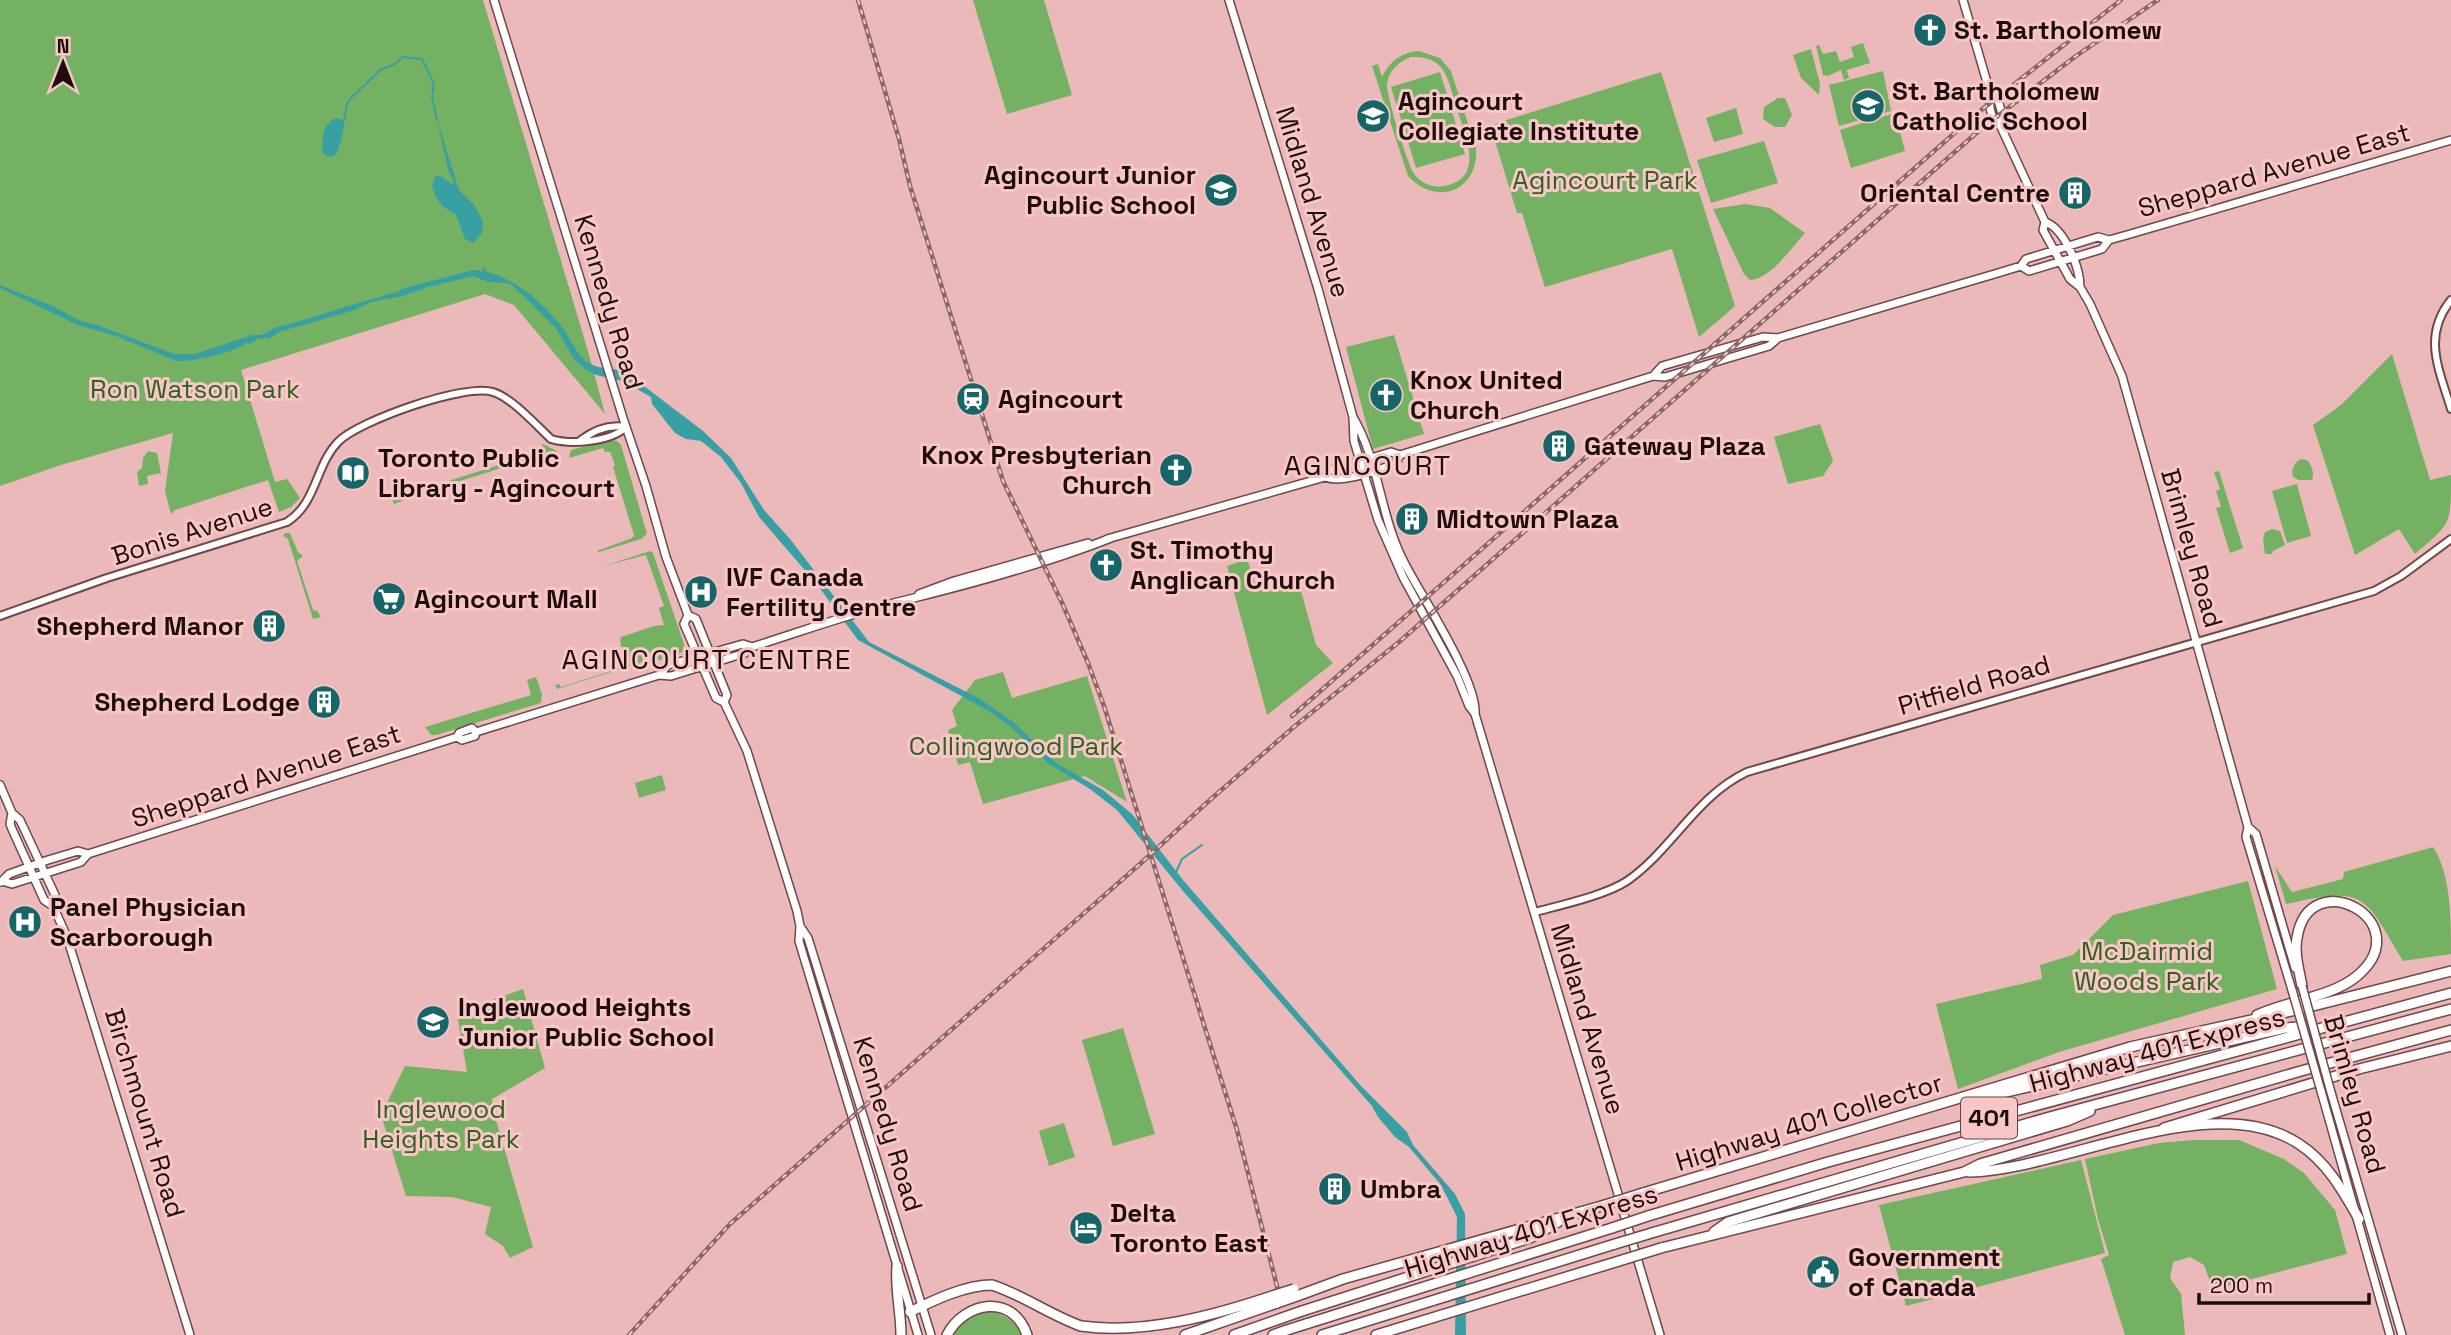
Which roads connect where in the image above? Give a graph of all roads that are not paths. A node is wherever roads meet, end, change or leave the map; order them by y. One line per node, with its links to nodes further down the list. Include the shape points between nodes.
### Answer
1 (494, 0): 16 (main road, Kennedy Road)
2 (1229, 0): 15 (main road, Midland Avenue)
3 (1963, 0): 5 (main road, Brimley Road, via 1994,121 2000,125)
4 (2451, 140): 6 (main road, Sheppard Avenue East)
5 (2045, 222): 7 (main road, Brimley Road, via 2053,224); 8 (main road, Brimley Road, via 2043,230)
6 (2109, 240): 7 (main road, Sheppard Avenue East, via 2098,237); 9 (main road, Sheppard Avenue East, via 2102,249)
7 (2068, 247): 8 (main road, Sheppard Avenue East); 9 (main road, Brimley Road)
8 (2055, 251): 10 (main road, Brimley Road); 11 (main road, Sheppard Avenue East, via 2026,259)
9 (2073, 259): 10 (main road, Sheppard Avenue East); 12 (main road, Brimley Road)
10 (2062, 262): 11 (main road, Sheppard Avenue East, via 2029,271); 12 (main road, Brimley Road)
11 (2021, 266): 17 (main road, Sheppard Avenue East)
12 (2080, 287): 26 (main road, Brimley Road, via 2122,376)
13 (2451, 300): 14 (street, via 2434,336 2435,357)
14 (2451, 409)
15 (1353, 417): 18 (main road, Midland Avenue); 19 (main road, Midland Avenue)
16 (626, 428): 24 (main road, Kennedy Road); 25 (street, Bonis Avenue, via 616,425 581,440 551,439 508,400 489,391 420,404 341,439 308,502 287,522)
17 (1400, 456): 18 (main road, Sheppard Avenue East, via 1391,452); 20 (main road, Sheppard Avenue East, via 1395,464)
18 (1372, 458): 19 (main road, Sheppard Avenue East); 20 (main road, Midland Avenue)
19 (1360, 461): 21 (main road, Midland Avenue); 22 (main road, Sheppard Avenue East, via 1328,471)
20 (1376, 470): 21 (main road, Sheppard Avenue East); 34 (main road, Midland Avenue, via 1400,554 1458,661 1476,705)
21 (1364, 473): 22 (main road, Sheppard Avenue East, via 1340,479); 34 (main road, Midland Avenue, via 1384,538)
22 (1325, 477): 27 (main road, Sheppard Avenue East, via 967,577)
23 (2451, 539): 26 (street, Pitfield Road, via 2374,591)
24 (688, 615): 28 (main road, Kennedy Road, via 696,620); 29 (main road, Kennedy Road, via 684,624)
25 (0, 616)
26 (2197, 642): 37 (main road, Brimley Road); 45 (street, Pitfield Road, via 1747,772 1711,795 1627,881)
27 (752, 647): 28 (main road, Sheppard Avenue East, via 743,644); 30 (main road, Sheppard Avenue East)
28 (711, 653): 29 (main road, Sheppard Avenue East); 30 (main road, Kennedy Road)
29 (698, 657): 31 (main road, Kennedy Road); 32 (main road, Sheppard Avenue East, via 668,665)
30 (715, 662): 31 (main road, Sheppard Avenue East); 33 (main road, Kennedy Road, via 727,695)
31 (702, 666): 32 (main road, Sheppard Avenue East); 33 (main road, Kennedy Road, via 716,698)
32 (659, 675): 38 (main road, Sheppard Avenue East, via 476,732 458,733)
33 (724, 702): 46 (main road, Kennedy Road, via 747,751)
34 (1475, 714): 45 (main road, Midland Avenue)
35 (0, 785): 36 (main road, Birchmount Road)
36 (12, 813): 39 (main road, Birchmount Road, via 20,820); 40 (main road, Birchmount Road, via 10,824)
37 (2248, 827): 48 (main road, Brimley Road, via 2256,834); 60 (main road, Brimley Road, bridge, via 2246,837)
38 (88, 854): 39 (main road, Sheppard Avenue East, via 78,851); 41 (main road, Sheppard Avenue East, via 81,862)
39 (39, 863): 40 (main road, Sheppard Avenue East); 41 (main road, Birchmount Road)
40 (29, 867): 42 (main road, Birchmount Road); 43 (main road, Sheppard Avenue East)
41 (45, 874): 42 (main road, Sheppard Avenue East); 44 (main road, Birchmount Road, via 55,895)
42 (34, 877): 43 (main road, Sheppard Avenue East, via 12,884); 44 (main road, Birchmount Road, via 44,900)
43 (1, 881)
44 (53, 906): 68 (main road, Birchmount Road, via 96,1026)
45 (1535, 912): 79 (main road, Midland Avenue)
46 (800, 926): 62 (main road, Kennedy Road, via 799,941); 64 (main road, Kennedy Road, via 811,948)
47 (2451, 971): 51 (highway, Highway 401 Collector / 401)
48 (2302, 986): 51 (highway, via 2296,941 2304,918 2322,903 2361,910 2375,931 2375,946 2371,961 2359,975 2345,985); 66 (main road, Brimley Road, bridge)
49 (2451, 993): 52 (highway, Highway 401 Express / 401)
50 (2451, 1009): 55 (highway, Highway 401 Express / 401)
51 (2243, 1022): 56 (highway, Highway 401 Collector / 401, via 2130,1047)
52 (2330, 1024): 56 (highway, via 2258,1033); 76 (highway, Highway 401 Express / 401, bridge, via 1828,1162)
53 (2451, 1030): 58 (highway, 401)
54 (2451, 1046): 57 (highway, via 2348,1072)
55 (2116, 1100): 61 (highway, via 2067,1121 1728,1222); 77 (highway, Highway 401 Express / 401, bridge, via 1867,1168)
56 (1857, 1128): 59 (highway, Highway 401 Collector / 401, bridge)
57 (2156, 1131): 58 (highway, via 2035,1161); 60 (highway, via 2238,1125 2278,1134 2298,1143 2325,1167)
58 (1964, 1172): 61 (highway, 401)
59 (1572, 1214): 63 (highway, Highway 401 Collector / 401, bridge); 75 (highway, bridge, via 1530,1238)
60 (2359, 1219): 67 (main road, Brimley Road)
61 (1710, 1235): 78 (highway, 401, bridge)
62 (897, 1266): 65 (main road, Kennedy Road); 69 (highway)
63 (1276, 1299): 64 (highway, via 1138,1333 1111,1333 1079,1325 992,1285 959,1290); 74 (highway)
64 (922, 1306): 65 (highway); 71 (main road, Kennedy Road)
65 (910, 1312): 70 (main road, Kennedy Road)
66 (2397, 1320): 67 (main road); 81 (main road, Brimley Road)
67 (2386, 1323): 80 (main road, Brimley Road)
68 (191, 1335)
69 (901, 1335)
70 (918, 1335)
71 (931, 1335)
72 (947, 1335): 73 (highway, via 961,1317 992,1306 1016,1315)
73 (1027, 1335)
74 (1185, 1335)
75 (1234, 1335)
76 (1273, 1335)
77 (1322, 1335)
78 (1376, 1335)
79 (1660, 1335)
80 (2390, 1335)
81 (2402, 1335)

